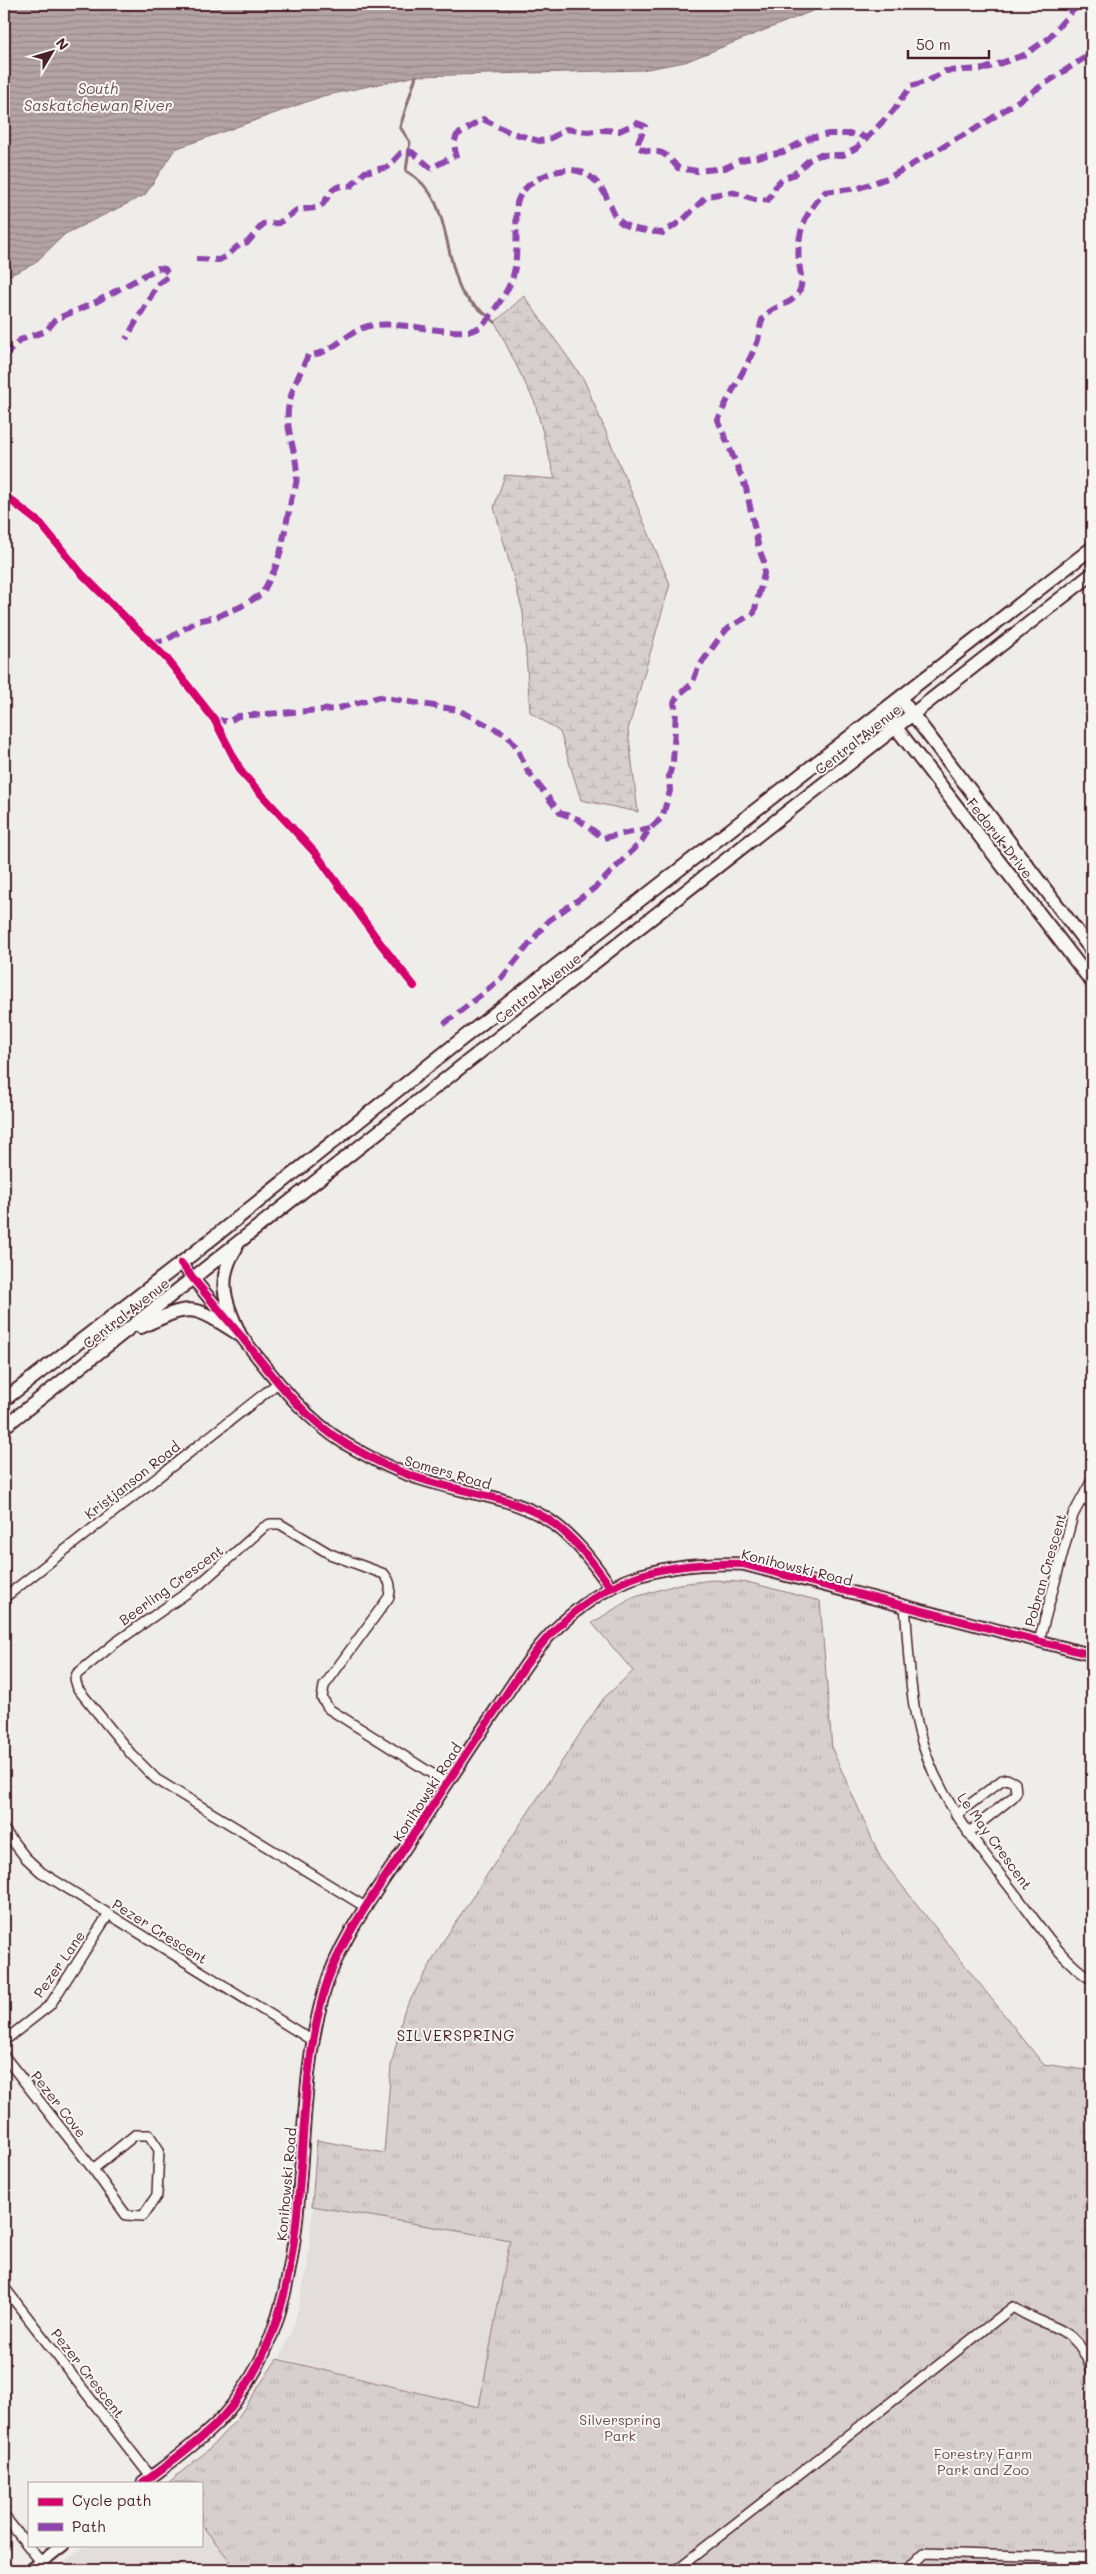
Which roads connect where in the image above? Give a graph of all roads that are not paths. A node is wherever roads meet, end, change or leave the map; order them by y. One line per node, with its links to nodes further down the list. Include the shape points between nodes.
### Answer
1 (1092, 548): 3 (main road, Central Avenue)
2 (1092, 574): 5 (main road, Central Avenue)
3 (901, 699): 4 (main road, Central Avenue); 5 (main road, Fedoruk Drive)
4 (884, 712): 6 (main road, Fedoruk Drive); 10 (main road, Central Avenue, via 458,1042)
5 (913, 716): 6 (main road, Central Avenue); 7 (main road, Fedoruk Drive)
6 (897, 729): 8 (main road, Fedoruk Drive); 9 (main road, Central Avenue)
7 (1092, 951)
8 (1092, 982)
9 (240, 1242): 11 (main road, Central Avenue); 12 (main road, via 230,1257 223,1279 228,1306)
10 (181, 1263): 11 (street, Somers Road); 15 (main road, Central Avenue)
11 (193, 1279): 12 (street, Somers Road); 13 (main road, Central Avenue)
12 (240, 1335): 13 (main road, via 210,1316 187,1310 169,1313); 14 (street, Somers Road)
13 (120, 1337): 16 (main road, Central Avenue)
14 (278, 1383): 20 (street, Somers Road, via 321,1425 383,1464 418,1478 503,1500 544,1518 562,1530 591,1558); 21 (street, Kristjanson Road)
15 (4, 1400)
16 (4, 1427)
17 (1092, 1480): 18 (street, Pobran Crescent)
18 (1082, 1499): 19 (street); 23 (street, Pobran Crescent, via 1073,1516)
19 (1092, 1502)
20 (611, 1588): 22 (street, Konihowski Road, via 652,1572 698,1563 743,1564); 25 (street, Konihowski Road, via 572,1615 542,1644)
21 (4, 1598)
22 (905, 1607): 23 (street, Konihowski Road); 26 (street, Le May Crescent, via 914,1712 919,1733)
23 (1039, 1641): 24 (street, Konihowski Road)
24 (1092, 1655)
25 (447, 1783): 29 (street, Konihowski Road); 29 (street, Beerling Crescent, via 329,1709 322,1698 324,1686 389,1596 388,1579 384,1574 330,1554 280,1524 263,1528 201,1583 115,1642 77,1674 74,1679 78,1689 131,1754 156,1778)
26 (956, 1815): 28 (street, Le May Crescent); 28 (street, via 1002,1780 1015,1784 1013,1797)
27 (4, 1830): 30 (street, Pezer Crescent, via 41,1872)
28 (968, 1833): 31 (street, Le May Crescent, via 1060,1952)
29 (367, 1908): 33 (street, Konihowski Road, via 342,1949 325,1989)
30 (108, 1916): 32 (street, Pezer Lane, via 50,2005); 33 (street, Pezer Crescent)
31 (1092, 1980)
32 (4, 2041)
33 (313, 2041): 38 (street, Konihowski Road, via 292,2265 270,2342 245,2387 217,2423)
34 (4, 2056): 35 (street, Pezer Cove)
35 (93, 2169): 35 (street, Pezer Cove, via 126,2215 143,2216 157,2195 159,2150 149,2135 135,2135)
36 (4, 2287): 38 (street, Pezer Crescent)
37 (1092, 2371): 47 (street, via 1078,2342 1052,2324 1027,2317 1013,2307)
38 (147, 2480)
39 (4, 2516): 40 (street)
40 (28, 2546)
41 (28, 2546): 45 (street)
42 (62, 2546): 45 (street)
43 (1092, 2558): 44 (street)
44 (1061, 2559): 48 (street, via 924,2553); 49 (street)
45 (41, 2562): 46 (street)
46 (30, 2570)
47 (676, 2570)
48 (907, 2570)
49 (1068, 2570)

